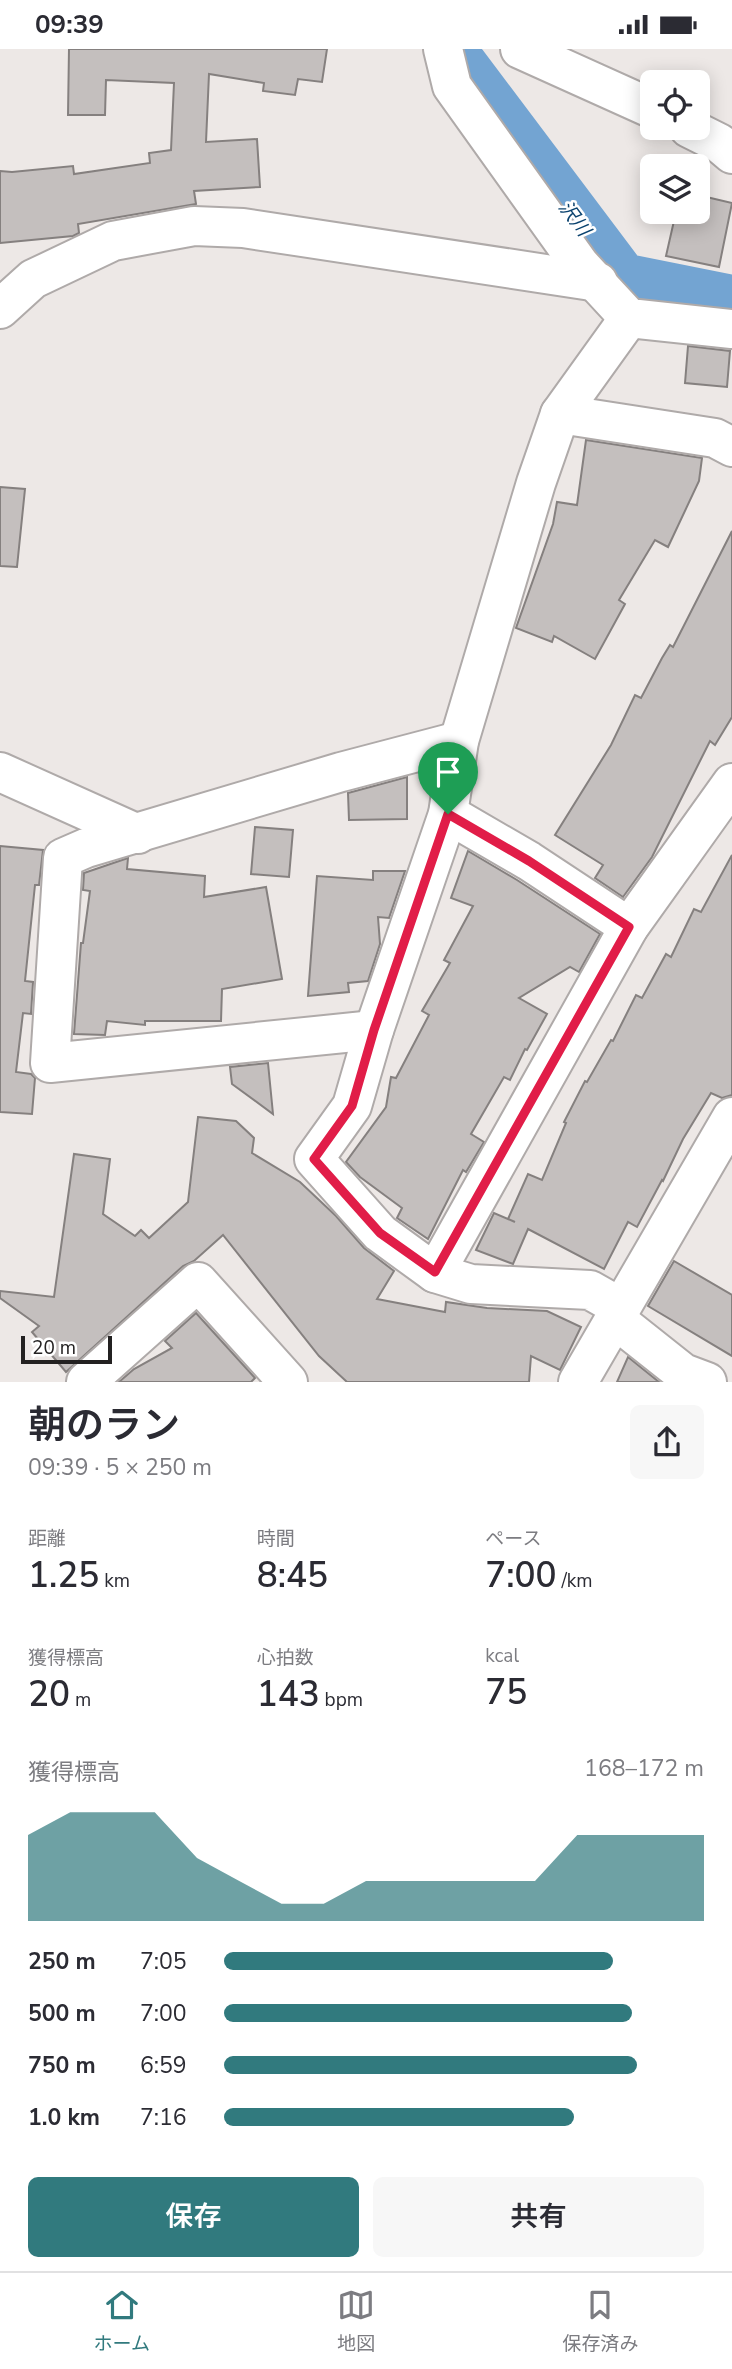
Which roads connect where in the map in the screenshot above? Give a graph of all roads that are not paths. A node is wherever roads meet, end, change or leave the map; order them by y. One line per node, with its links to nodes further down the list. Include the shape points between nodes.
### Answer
1 (443, 49): 6 (street, via 452,86 580,265)
2 (520, 49): 3 (street)
3 (640, 103)
4 (710, 138): 5 (street)
5 (732, 154)
6 (598, 282): 7 (street, via 243,228 194,226 113,241 33,279); 8 (street)
7 (0, 309)
8 (629, 318): 9 (street); 10 (street)
9 (732, 329)
10 (560, 414): 11 (street, via 715,438); 12 (street)
11 (732, 447)
12 (459, 741): 15 (street); 16 (street)
13 (0, 772): 16 (street)
14 (731, 787): 17 (street)
15 (448, 814): 17 (street); 18 (street)
16 (138, 834): 18 (street, via 63,858 50,1063)
17 (629, 927): 20 (street)
18 (374, 1030): 20 (street, via 352,1106 314,1159 380,1233)
19 (732, 1117): 21 (street)
20 (435, 1272): 21 (street, via 471,1284 590,1290)
21 (617, 1313): 24 (street); 25 (street, via 682,1373)
22 (86, 1382): 23 (street, via 198,1282)
23 (288, 1382)
24 (578, 1382)
25 (707, 1382)

